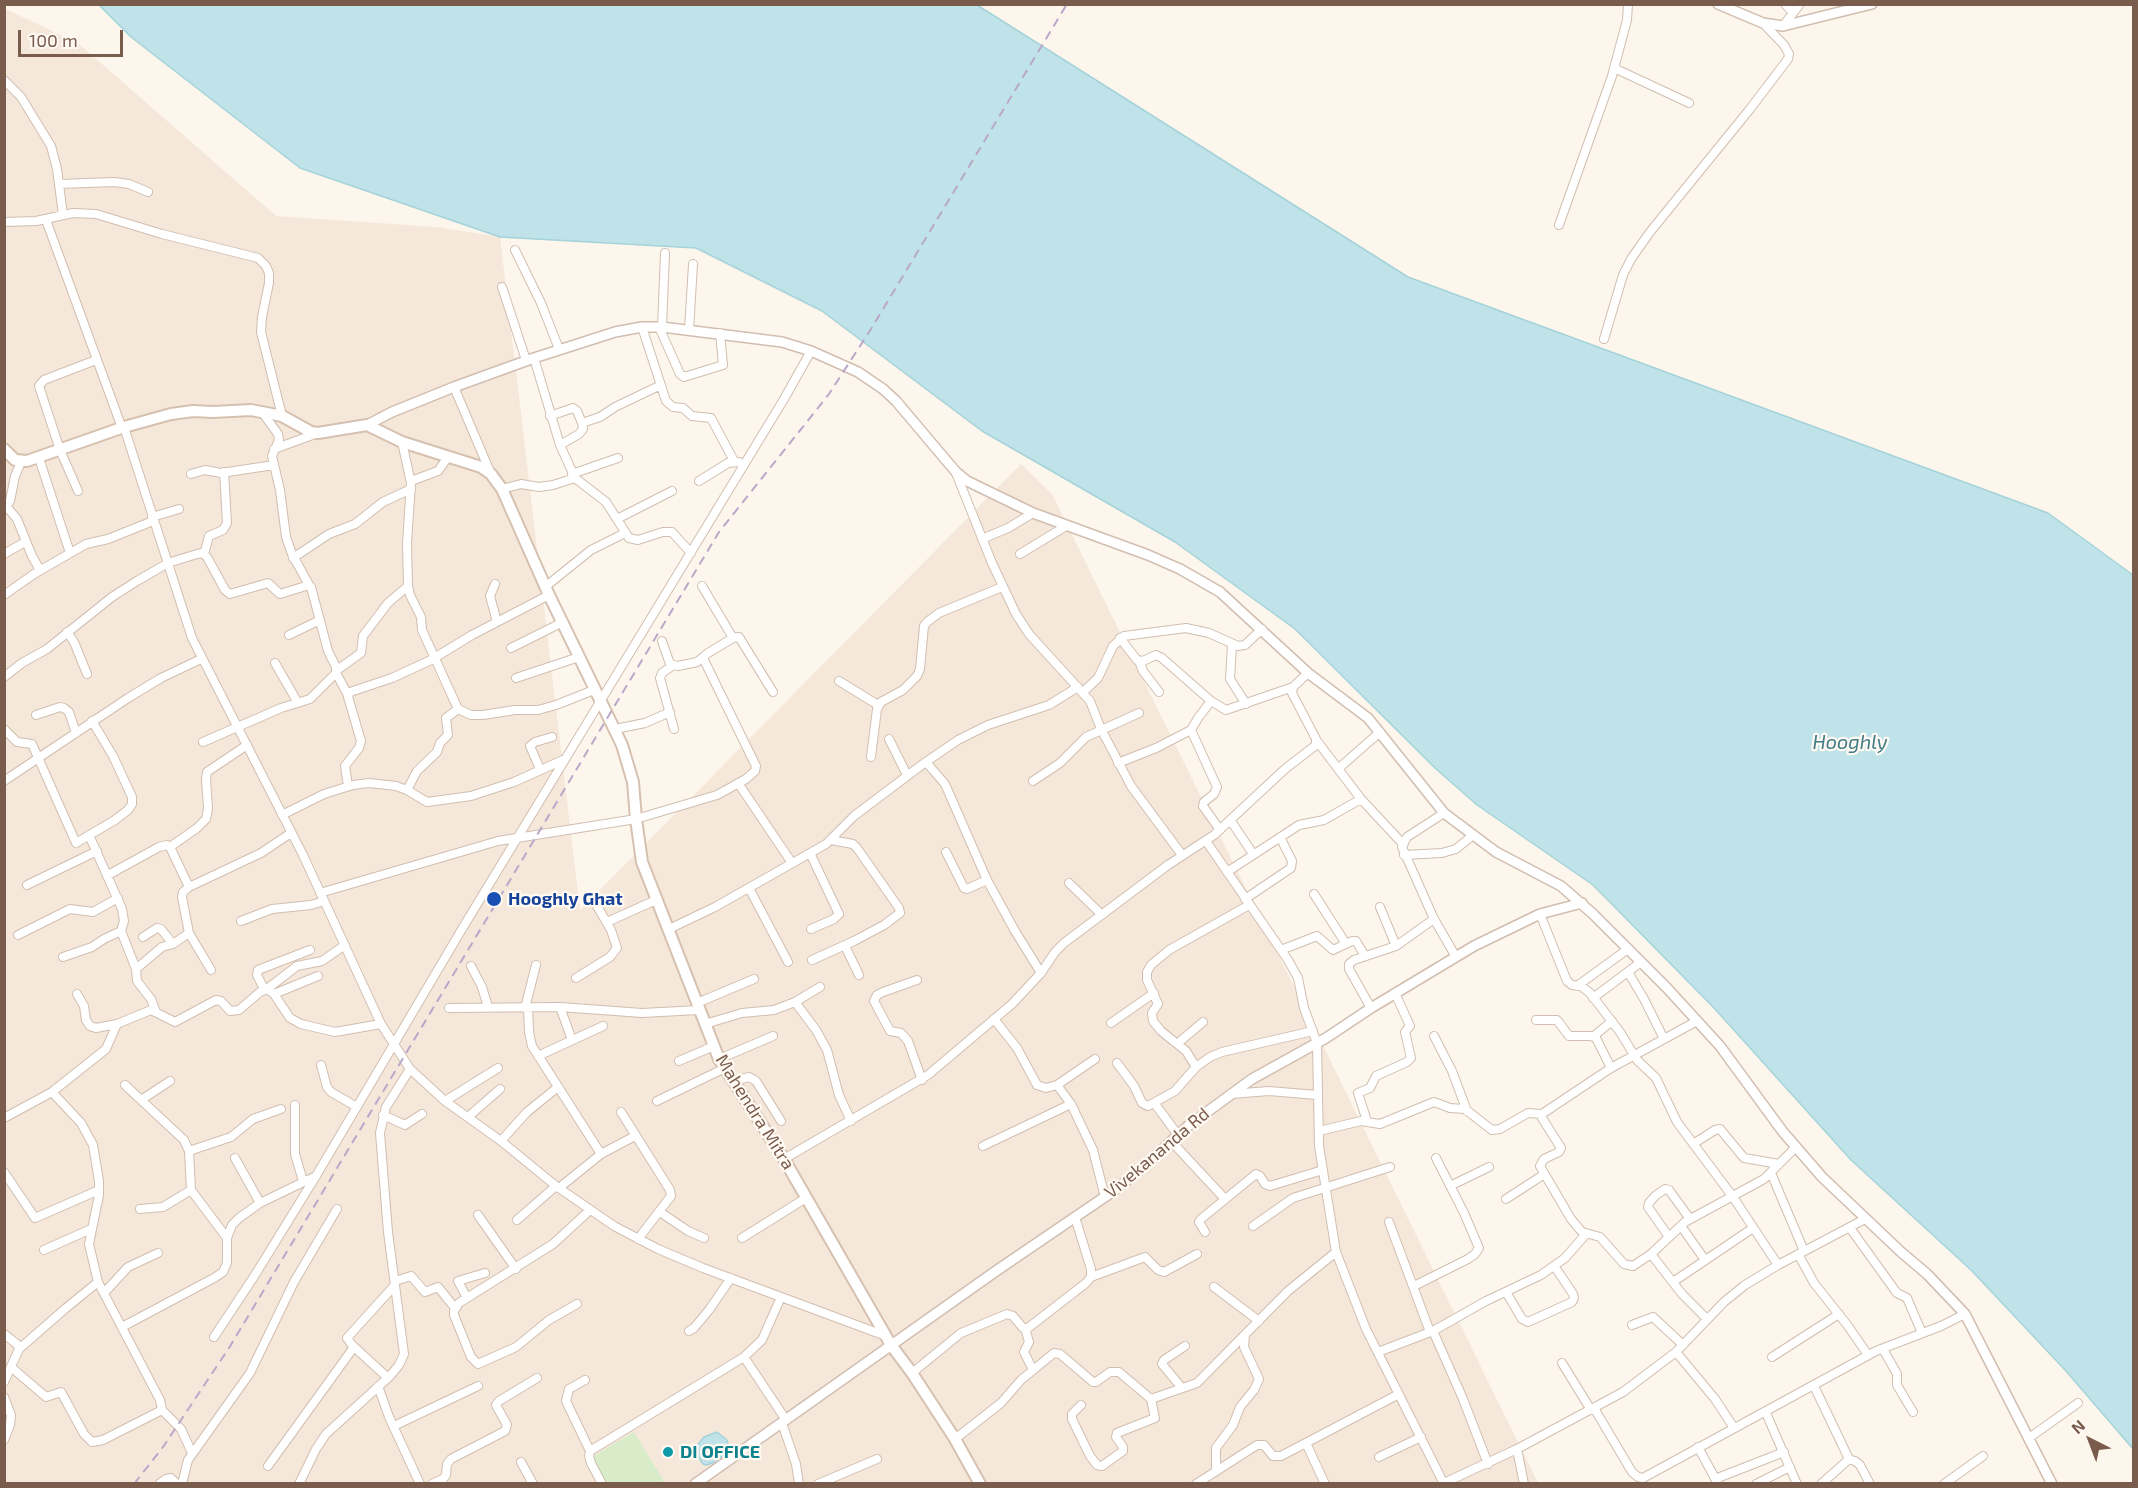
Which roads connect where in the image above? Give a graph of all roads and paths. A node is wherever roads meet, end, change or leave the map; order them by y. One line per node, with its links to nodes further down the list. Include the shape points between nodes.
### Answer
1 (1628, 4): 9 (street)
2 (1718, 4): 7 (street)
3 (1785, 4): 6 (street)
4 (1800, 4): 6 (street)
5 (1872, 4): 8 (street)
6 (1794, 13): 8 (street)
7 (1763, 23): 8 (street); 26 (street, via 1784,45 1788,59 1631,259)
8 (1783, 26)
9 (1614, 68): 11 (street); 17 (street)
10 (4, 80): 12 (street, via 21,97 47,138)
11 (1689, 103)
12 (59, 184): 13 (street, via 114,182); 14 (street)
13 (148, 192)
14 (63, 215): 15 (street); 34 (street, via 96,214 253,256 267,266 270,283 261,332)
15 (46, 220): 16 (street); 30 (street)
16 (4, 222)
17 (1559, 225)
18 (515, 250): 27 (street)
19 (665, 253): 23 (street)
20 (693, 264): 24 (street)
21 (502, 287): 29 (street)
22 (642, 327): 23 (street); 27 (street); 31 (street)
23 (661, 327): 24 (street); 25 (street, via 684,377 723,366)
24 (688, 330): 25 (street)
25 (720, 333): 28 (street, via 782,342)
26 (1604, 339)
27 (559, 349): 29 (street)
28 (811, 351): 50 (street); 53 (street, via 858,372 883,389)
29 (530, 359): 32 (street); 35 (street)
30 (96, 360): 38 (street); 44 (street, via 39,383)
31 (661, 385): 36 (street, via 604,416); 48 (street, via 669,405 683,408 692,416 711,418)
32 (454, 387): 37 (street); 55 (street)
33 (261, 411): 34 (main road); 38 (main road, via 181,412); 43 (street, via 276,428 279,440)
34 (282, 416): 39 (main road)
35 (550, 416): 36 (street, via 573,408); 41 (street)
36 (582, 423): 41 (street, via 579,435)
37 (367, 425): 39 (main road); 40 (main road)
38 (123, 427): 44 (main road); 66 (street)
39 (318, 433): 43 (street)
40 (402, 442): 45 (main road); 58 (street)
41 (560, 444): 56 (street)
42 (4, 449): 49 (main road)
43 (274, 449): 51 (street)
44 (60, 450): 46 (main road); 61 (street)
45 (448, 457): 55 (main road); 58 (street, via 438,471)
46 (39, 458): 49 (main road); 74 (street)
47 (618, 458): 56 (street)
48 (734, 461): 50 (street); 57 (street)
49 (21, 462): 59 (street)
50 (745, 464): 72 (street)
51 (274, 465): 52 (street); 77 (street, via 286,537)
52 (224, 472): 54 (street, via 205,470); 75 (street, via 227,523 223,530 209,536)
53 (956, 472): 65 (street); 70 (street)
54 (191, 474)
55 (491, 474): 60 (main road, Mahendra Mitra)
56 (574, 476): 60 (street, via 553,485 521,484); 67 (street, via 606,502)
57 (699, 482)
58 (411, 485): 77 (street, via 355,524 329,534); 82 (street)
59 (8, 489): 63 (street, via 10,501)
60 (502, 489): 85 (main road, Mahendra Mitra)
61 (78, 491)
62 (672, 491): 67 (street)
63 (6, 508): 71 (street, via 16,519)
64 (179, 509): 66 (street)
65 (1033, 513): 68 (street); 70 (street)
66 (152, 519): 74 (street); 78 (street)
67 (617, 519): 69 (street)
68 (1066, 526): 76 (street); 90 (street, via 1119,543 1190,574 1220,592)
69 (625, 532): 72 (street, via 638,540 672,532); 85 (street, via 591,550)
70 (982, 539): 84 (street)
71 (25, 542): 73 (street); 79 (street)
72 (691, 553): 118 (street)
73 (4, 554)
74 (70, 554): 79 (street)
75 (204, 554): 78 (street); 81 (street, via 230,594 268,583 280,594)
76 (1020, 554)
77 (294, 558): 81 (street)
78 (168, 564): 91 (street, via 112,597); 101 (street)
79 (40, 570): 86 (street)
80 (495, 584): 88 (street, via 490,596)
81 (309, 585): 87 (street)
82 (408, 586): 98 (street, via 422,630); 105 (street, via 388,603 363,636 361,653)
83 (702, 586): 93 (street)
84 (1002, 587): 113 (street, via 1024,627); 121 (street, via 927,622 917,676)
85 (547, 591): 88 (street); 89 (main road, Mahendra Mitra)
86 (4, 595)
87 (320, 620): 92 (street); 105 (street)
88 (497, 622): 98 (street)
89 (563, 622): 97 (street); 99 (main road, Mahendra Mitra)
90 (1262, 629): 96 (street, via 1245,645); 106 (street)
91 (67, 632): 107 (street); 108 (street)
92 (289, 635)
93 (733, 638): 100 (street); 114 (street, via 741,638)
94 (1120, 638): 96 (street, via 1186,628 1209,633); 102 (street); 113 (street, via 1098,678)
95 (662, 641): 104 (street)
96 (1233, 645): 120 (street, via 1230,679)
97 (511, 648)
98 (436, 657): 116 (street); 122 (street)
99 (579, 657): 109 (street); 112 (main road, Mahendra Mitra)
100 (703, 658): 104 (street); 150 (street, via 756,766 753,774)
101 (201, 659): 126 (street, via 161,678); 127 (street)
102 (1138, 661): 115 (street); 117 (street, via 1156,655 1162,658)
103 (275, 663): 119 (street)
104 (672, 666): 123 (street, via 660,678)
105 (336, 672): 116 (street); 119 (street, via 314,696)
106 (1308, 673): 111 (street); 133 (street, via 1359,710)
107 (87, 674)
108 (4, 677)
109 (516, 678)
110 (839, 681): 121 (street)
111 (1293, 687): 120 (street); 137 (street, via 1294,698)
112 (594, 690): 118 (main road, Mahendra Mitra); 122 (street, via 538,710 471,715)
113 (1080, 690): 131 (street, via 1095,710); 143 (street, via 967,735)
114 (773, 692)
115 (1159, 692)
116 (348, 695): 151 (street, via 361,741 345,766)
117 (1211, 701): 120 (street, via 1226,710); 132 (street)
118 (600, 702): 129 (main road, Mahendra Mitra); 142 (street)
119 (298, 703): 127 (street)
120 (1246, 704)
121 (878, 705): 141 (street)
122 (458, 710): 152 (street, via 446,718 448,735 417,771)
123 (670, 712): 129 (street, via 645,723); 130 (street)
124 (1139, 713): 131 (street)
125 (36, 715): 134 (street, via 64,708)
126 (92, 721): 134 (street); 160 (street, via 113,756 132,804)
127 (238, 726): 138 (street); 139 (street)
128 (4, 729): 140 (street, via 17,742 32,744)
129 (615, 729): 156 (main road, Mahendra Mitra, via 633,782)
130 (674, 729)
131 (1101, 729): 144 (street); 149 (street)
132 (1191, 730): 144 (street); 158 (street, via 1217,787 1203,807)
133 (1380, 732): 145 (street); 154 (street)
134 (76, 733): 140 (street)
135 (552, 737): 146 (street, via 530,746)
136 (889, 739): 147 (street)
137 (1317, 741): 145 (street); 157 (street)
138 (203, 742)
139 (247, 745): 155 (street); 167 (street, via 207,772 206,819)
140 (40, 757): 148 (street); 160 (street, via 76,843)
141 (871, 757)
142 (566, 759): 146 (street); 162 (street)
143 (926, 762): 147 (street); 177 (street, via 945,784)
144 (1118, 763): 172 (street)
145 (1338, 769): 153 (street)
146 (540, 770): 152 (street, via 477,795 427,802)
147 (907, 775): 164 (street, via 854,816)
148 (4, 781)
149 (1033, 781)
150 (738, 783): 156 (street, via 717,795); 174 (street)
151 (348, 786): 152 (street, via 369,783); 155 (street)
152 (407, 790)
153 (1361, 799): 163 (street, via 1324,820 1299,825); 166 (street)
154 (1444, 813): 161 (street); 166 (street, via 1419,827)
155 (282, 815): 159 (street)
156 (636, 819): 162 (street); 186 (main road, Mahendra Mitra, via 642,862)
157 (1231, 821): 158 (street); 171 (street)
158 (1220, 830): 165 (street)
159 (291, 833): 180 (street, via 261,853); 183 (street)
160 (89, 835): 168 (street)
161 (1473, 835): 173 (street, via 1456,849); 188 (street, via 1496,852 1561,886)
162 (519, 837): 183 (street); 259 (street)
163 (1280, 837): 171 (street); 187 (street, via 1292,866)
164 (831, 840): 170 (street); 204 (street, via 857,848 900,911 884,925)
165 (1206, 841): 172 (street); 175 (street)
166 (1402, 843): 173 (street)
167 (170, 847): 176 (street, via 159,847); 180 (street)
168 (97, 850): 176 (street); 179 (street)
169 (946, 852): 177 (street, via 965,889)
170 (810, 853): 174 (street); 196 (street, via 839,914)
171 (1253, 854): 175 (street)
172 (1182, 855): 191 (street)
173 (1404, 855): 192 (street)
174 (792, 862): 181 (street)
175 (1227, 872): 187 (street)
176 (108, 875): 184 (street)
177 (987, 880): 220 (street)
178 (1069, 882): 191 (street)
179 (27, 885)
180 (189, 887): 198 (street, via 182,897)
181 (749, 888): 195 (street); 213 (street)
182 (1314, 894): 202 (street)
183 (322, 897): 193 (street, via 311,905 272,909); 203 (street)
184 (118, 898): 197 (street, via 124,921); 199 (street, via 93,912 70,909)
185 (593, 899): 194 (street)
186 (656, 900): 194 (street); 195 (main road, Mahendra Mitra)
187 (1247, 902): 208 (street); 229 (street, via 1151,965 1146,976)
188 (1582, 903): 190 (street, Vivekananda Rd); 206 (street)
189 (1380, 907): 205 (street)
190 (1540, 914): 211 (street, Vivekananda Rd); 226 (street, via 1565,977)
191 (1102, 915): 220 (street, via 1064,943)
192 (1434, 919): 205 (street); 211 (street)
193 (241, 921)
194 (607, 922): 223 (street, via 617,944 615,952)
195 (669, 929): 236 (main road, Mahendra Mitra)
196 (812, 929)
197 (121, 931): 210 (street); 217 (street)
198 (189, 933): 201 (street); 218 (street)
199 (18, 935)
200 (143, 937): 201 (street, via 157,928)
201 (173, 944): 217 (street, via 162,947)
202 (1346, 944): 208 (street, via 1332,950 1314,936); 209 (street, via 1356,941)
203 (345, 945): 228 (street, via 322,961 297,966); 248 (street)
204 (845, 946): 212 (street); 221 (street)
205 (1396, 946): 209 (street)
206 (1628, 949): 214 (street); 226 (street)
207 (309, 950): 228 (street, via 258,970 257,975)
208 (1281, 950): 251 (street, via 1298,978)
209 (1365, 956): 239 (street, via 1349,966)
210 (63, 957)
211 (1456, 957): 230 (street, Vivekananda Rd)
212 (812, 960)
213 (788, 962)
214 (1641, 962): 219 (street); 244 (street)
215 (536, 965): 238 (street)
216 (471, 966): 234 (street)
217 (136, 969): 240 (street, via 137,981)
218 (211, 970)
219 (1628, 972): 232 (street); 255 (street)
220 (1041, 973): 241 (street)
221 (859, 975)
222 (318, 976): 228 (street)
223 (576, 978)
224 (754, 979): 236 (street)
225 (917, 980): 272 (street, via 877,995 874,1001 890,1031 901,1033 908,1041)
226 (1578, 986): 232 (street)
227 (820, 987): 233 (street)
228 (268, 991): 240 (street, via 234,1011 216,1000 175,1022); 248 (street, via 290,1018 301,1024 335,1032)
229 (1154, 993): 246 (street); 257 (street, via 1158,1004 1152,1013 1153,1021)
230 (1395, 993): 239 (street, Vivekananda Rd); 299 (street, via 1410,1026 1405,1032 1411,1059 1376,1076 1370,1088 1358,1093)
231 (77, 994): 247 (street, via 90,1026)
232 (1593, 998): 243 (street)
233 (795, 1002): 249 (street); 298 (street, via 826,1050)
234 (488, 1007): 237 (street); 238 (street)
235 (560, 1007): 236 (street, via 642,1013); 238 (street); 256 (street)
236 (698, 1007): 249 (main road, Mahendra Mitra)
237 (449, 1008)
238 (527, 1008): 262 (street, via 529,1040)
239 (1371, 1008): 258 (street, Vivekananda Rd)
240 (156, 1012): 247 (street, via 146,1011)
241 (994, 1019): 272 (street); 276 (street, via 1017,1048 1037,1086)
242 (1536, 1020): 254 (street, via 1557,1020 1569,1036)
243 (1612, 1021): 254 (street); 261 (street)
244 (1697, 1021): 255 (street); 306 (street)
245 (1203, 1022): 257 (street)
246 (1111, 1023)
247 (117, 1024): 279 (street, via 106,1049)
248 (381, 1024): 259 (street)
249 (705, 1024): 260 (main road, Mahendra Mitra)
250 (603, 1026): 256 (street)
251 (1313, 1031): 258 (street); 269 (street, via 1222,1052)
252 (773, 1036): 265 (street)
253 (1434, 1036): 290 (street)
254 (1594, 1036): 270 (street)
255 (1664, 1039): 261 (street)
256 (572, 1040): 262 (street)
257 (1178, 1043): 269 (street)
258 (1317, 1043): 280 (street, Vivekananda Rd); 281 (street)
259 (393, 1045): 271 (street); 288 (street)
260 (714, 1046): 264 (street); 265 (main road, Mahendra Mitra)
261 (1634, 1054): 270 (street); 304 (street, via 1656,1077)
262 (538, 1056): 277 (street)
263 (1095, 1059): 276 (street)
264 (679, 1061)
265 (722, 1063): 274 (main road, Mahendra Mitra); 284 (street)
266 (1117, 1063): 286 (street, via 1142,1103)
267 (321, 1065): 288 (street, via 331,1092)
268 (498, 1068): 283 (street)
269 (1196, 1068): 286 (street, via 1175,1091)
270 (1611, 1068): 293 (street)
271 (410, 1069): 283 (street); 294 (street)
272 (922, 1080): 298 (street)
273 (170, 1081): 282 (street)
274 (733, 1081): 297 (street, via 749,1077 756,1081); 311 (main road, Mahendra Mitra)
275 (125, 1085): 282 (street)
276 (1057, 1085): 285 (street)
277 (558, 1087): 303 (street, via 527,1112); 308 (street)
278 (500, 1089): 295 (street)
279 (52, 1092): 296 (street); 324 (street, via 87,1132 93,1145)
280 (1230, 1094): 281 (street, via 1269,1091); 302 (street, Vivekananda Rd)
281 (1317, 1095): 300 (street)
282 (141, 1100): 307 (street, via 184,1140)
283 (446, 1101): 295 (street)
284 (657, 1101)
285 (1071, 1104): 305 (street); 326 (street, via 1093,1150)
286 (1155, 1104): 302 (street)
287 (295, 1105): 320 (street, via 295,1154)
288 (357, 1107): 319 (street)
289 (281, 1110): 307 (street, via 253,1119 231,1137)
290 (1467, 1111): 293 (street, via 1488,1129 1496,1130 1528,1113); 299 (street, via 1434,1102 1380,1124)
291 (621, 1112): 301 (street)
292 (422, 1113): 294 (street, via 405,1125)
293 (1542, 1114): 318 (street, via 1561,1148 1542,1161)
294 (383, 1115): 369 (street, via 380,1133)
295 (468, 1117): 303 (street)
296 (4, 1118)
297 (781, 1121)
298 (851, 1121): 311 (street)
299 (1367, 1121): 300 (street)
300 (1318, 1131): 315 (street)
301 (635, 1136): 308 (street); 335 (street, via 670,1190 671,1196)
302 (1175, 1138): 326 (street, Vivekananda Rd); 329 (street)
303 (501, 1141): 322 (street)
304 (1693, 1144): 312 (street, via 1720,1129 1744,1158); 327 (street)
305 (983, 1146)
306 (1795, 1148): 312 (street); 339 (street)
307 (189, 1151): 325 (street)
308 (601, 1154): 322 (street)
309 (235, 1158): 331 (street)
310 (1436, 1158): 321 (street)
311 (784, 1159): 328 (main road, Mahendra Mitra)
312 (1779, 1164): 317 (street)
313 (1390, 1167): 323 (street)
314 (1489, 1167): 321 (street)
315 (1323, 1170): 323 (street); 329 (street, via 1270,1186 1257,1174)
316 (4, 1172): 324 (street, via 35,1218)
317 (1771, 1173): 327 (street); 357 (street)
318 (1544, 1174): 330 (street); 348 (street, via 1571,1219)
319 (316, 1176): 320 (street); 390 (street)
320 (303, 1181): 331 (street)
321 (1450, 1186): 370 (street, via 1479,1244 1478,1251)
322 (558, 1187): 334 (street); 340 (street)
323 (1326, 1189): 342 (street, via 1293,1198); 355 (street)
324 (99, 1190): 346 (street)
325 (190, 1190): 332 (street, via 163,1207); 350 (street)
326 (1105, 1197): 337 (street, Vivekananda Rd)
327 (1733, 1197): 338 (street); 344 (street)
328 (806, 1198): 352 (street); 391 (main road, Mahendra Mitra)
329 (1225, 1199): 347 (street, via 1200,1220)
330 (1506, 1199)
331 (260, 1203): 350 (street, via 232,1225)
332 (140, 1209)
333 (337, 1209): 435 (street, via 294,1282 250,1373)
334 (590, 1210): 353 (street); 363 (street, via 562,1237)
335 (660, 1212): 351 (street); 353 (street)
336 (478, 1215): 363 (street)
337 (1074, 1217): 365 (street); 391 (street, Vivekananda Rd)
338 (1690, 1219): 343 (street); 349 (street, via 1669,1191 1665,1189 1655,1196 1648,1207)
339 (1866, 1219): 345 (street); 379 (street)
340 (517, 1220)
341 (1389, 1222): 370 (street)
342 (1253, 1226)
343 (1681, 1226): 349 (street); 360 (street)
344 (1753, 1228): 360 (street); 361 (street)
345 (1850, 1228): 357 (street); 387 (street, via 1897,1293 1907,1298)
346 (91, 1229): 354 (street); 367 (street, via 89,1244)
347 (1205, 1232)
348 (1586, 1234): 359 (street, via 1600,1237 1628,1266); 362 (street)
349 (1669, 1237): 359 (street)
350 (227, 1238): 383 (street, via 223,1272)
351 (704, 1238)
352 (742, 1238)
353 (638, 1239): 366 (street)
354 (44, 1250)
355 (1336, 1252): 381 (street); 397 (street)
356 (158, 1253): 373 (street, via 128,1267)
357 (1801, 1253): 361 (street); 378 (street, via 1814,1284)
358 (1197, 1254): 365 (street, via 1164,1272 1145,1257)
359 (1651, 1254): 368 (street)
360 (1705, 1260): 368 (street)
361 (1778, 1265): 380 (street, via 1733,1294)
362 (1555, 1266): 372 (street); 372 (street, via 1574,1293 1572,1302 1528,1322 1522,1319)
363 (516, 1269): 375 (street)
364 (485, 1273): 375 (street, via 458,1281)
365 (1091, 1276): 384 (street, via 1077,1292)
366 (731, 1278): 374 (street); 385 (street)
367 (98, 1282): 373 (street); 396 (street)
368 (1673, 1282): 380 (street)
369 (395, 1283): 377 (street, via 411,1275 425,1292 438,1287); 394 (street, via 347,1338); 406 (street, via 404,1354)
370 (1414, 1286): 386 (street)
371 (1214, 1287): 381 (street)
372 (1506, 1292): 386 (street)
373 (104, 1293): 383 (street)
374 (781, 1297): 391 (street); 400 (street, via 762,1340)
375 (467, 1298): 377 (street)
376 (577, 1304): 377 (street, via 549,1320 516,1347 478,1364 471,1357 454,1315)
377 (455, 1308)
378 (1839, 1314): 399 (street); 401 (street)
379 (1965, 1314): 387 (street); 427 (street)
380 (1707, 1319): 392 (street)
381 (1259, 1320): 389 (street)
382 (1632, 1325): 392 (street, via 1653,1317)
383 (122, 1328): 420 (street)
384 (1025, 1328): 404 (street, via 1029,1342 1024,1352); 405 (street, via 1006,1314 961,1333)
385 (689, 1331)
386 (1432, 1331): 397 (street); 441 (street)
387 (1922, 1333): 395 (street)
388 (4, 1334): 396 (street)
389 (1245, 1335): 413 (street, via 1200,1380); 444 (street, via 1244,1347 1259,1379 1216,1448)
390 (214, 1337)
391 (888, 1341): 405 (main road, Mahendra Mitra); 423 (street, Vivekananda Rd)
392 (1683, 1345): 398 (street)
393 (1185, 1346): 413 (street, via 1162,1364)
394 (354, 1347): 406 (street); 442 (street)
395 (1883, 1348): 399 (street); 421 (street)
396 (19, 1349): 403 (street)
397 (1378, 1352): 414 (street)
398 (1676, 1352): 419 (street, via 1637,1384); 425 (street)
399 (1868, 1355): 412 (street)
400 (744, 1357): 423 (street); 433 (street)
401 (1772, 1357)
402 (1562, 1363): 419 (street)
403 (11, 1367): 408 (street); 420 (street, via 46,1397 61,1392 92,1442)
404 (1033, 1370): 416 (street, via 1057,1353 1093,1382 1116,1371); 428 (street, via 1001,1403)
405 (912, 1373): 428 (main road, Mahendra Mitra)
406 (388, 1378): 410 (street)
407 (537, 1378): 455 (street, via 498,1401 496,1406 507,1425 505,1431 451,1459 443,1479)
408 (5, 1379)
409 (585, 1380): 433 (street, via 568,1389 566,1401)
410 (378, 1386): 424 (street); 453 (street, via 326,1434)
411 (478, 1386): 424 (street)
412 (1814, 1386): 422 (street); 439 (street)
413 (1181, 1387): 416 (street)
414 (1399, 1394): 426 (street); 430 (street)
415 (4, 1397): 429 (street, via 11,1415)
416 (1151, 1399): 418 (street, via 1155,1418 1119,1432 1116,1437 1123,1451 1102,1466 1096,1465 1090,1456 1072,1419)
417 (2078, 1403): 427 (street)
418 (1081, 1405)
419 (1592, 1409): 432 (street); 446 (street, via 1632,1472)
420 (162, 1410): 435 (street, via 181,1429)
421 (1912, 1412)
422 (1766, 1413): 425 (street); 434 (street)
423 (784, 1422): 458 (street, Vivekananda Rd); 459 (street)
424 (394, 1426): 454 (street)
425 (1734, 1428): 431 (street)
426 (1421, 1437): 436 (street); 449 (street)
427 (2029, 1438): 469 (street)
428 (955, 1439): 461 (main road, Mahendra Mitra)
429 (4, 1440)
430 (1306, 1443): 444 (street, via 1276,1457 1257,1445); 448 (street)
431 (1698, 1447): 446 (street); 447 (street)
432 (1517, 1449): 441 (street); 463 (street)
433 (591, 1451): 457 (street, via 591,1463)
434 (1784, 1452): 443 (street); 447 (street)
435 (192, 1453): 452 (street)
436 (1379, 1456)
437 (1983, 1456): 468 (street)
438 (877, 1459): 445 (street)
439 (1848, 1460): 466 (street); 467 (street, via 1860,1465)
440 (521, 1462): 456 (street)
441 (1488, 1464): 449 (street)
442 (268, 1466)
443 (1790, 1467): 464 (street); 465 (street)
444 (1216, 1471): 462 (street)
445 (841, 1479): 460 (street)
446 (1652, 1480)
447 (1716, 1481)
448 (1321, 1482)
449 (1444, 1483)
450 (159, 1484): 451 (street, via 171,1478)
451 (177, 1484)
452 (182, 1484)
453 (299, 1484)
454 (420, 1484)
455 (432, 1484)
456 (533, 1484)
457 (602, 1484)
458 (695, 1484)
459 (799, 1484)
460 (818, 1484)
461 (980, 1484)
462 (1196, 1484)
463 (1524, 1484)
464 (1755, 1484)
465 (1797, 1484)
466 (1821, 1484)
467 (1870, 1484)
468 (1944, 1484)
469 (2052, 1484)

